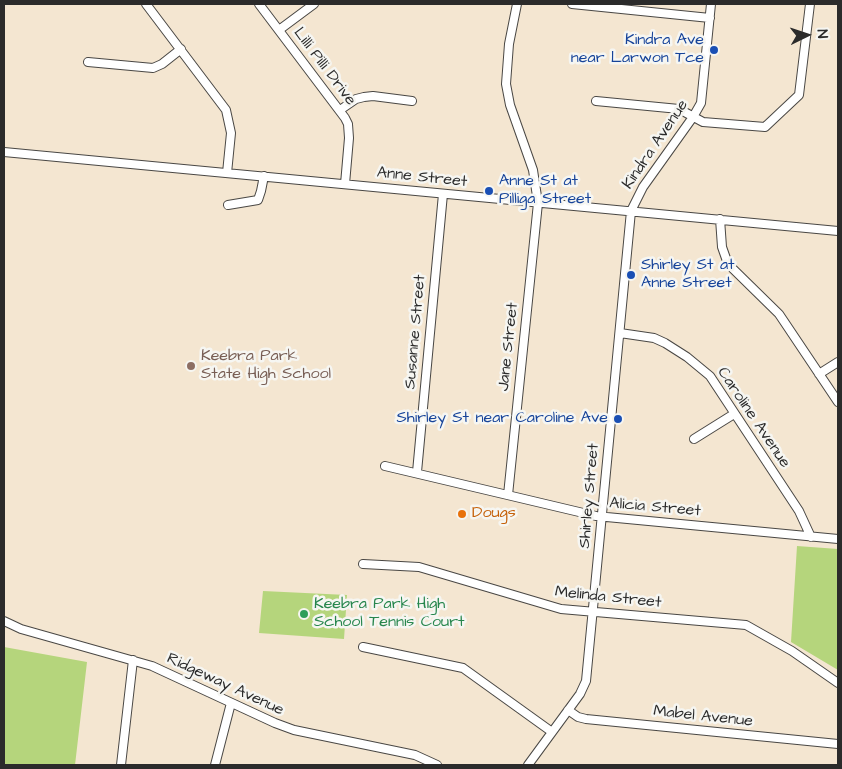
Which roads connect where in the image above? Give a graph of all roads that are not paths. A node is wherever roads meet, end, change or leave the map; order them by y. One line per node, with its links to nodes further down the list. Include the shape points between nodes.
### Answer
1 (146, 4): 10 (street)
2 (259, 4): 9 (street, Lilli Pilli Drive)
3 (314, 4): 9 (street)
4 (517, 4): 21 (street, Jane Street, via 506,84 532,170)
5 (572, 4): 8 (street)
6 (711, 4): 8 (street, Kindra Avenue)
7 (810, 4): 15 (street, via 799,95 765,127 703,122)
8 (710, 18): 15 (street, Kindra Avenue, via 702,97)
9 (279, 30): 14 (street, Lilli Pilli Drive)
10 (180, 49): 11 (street, via 153,68); 17 (street, via 226,110 231,133)
11 (88, 62)
12 (412, 101): 14 (street, via 364,97)
13 (596, 102): 15 (street, via 679,109)
14 (340, 110): 19 (street, Lilli Pilli Drive, via 348,124)
15 (693, 117): 23 (street, Kindra Avenue, via 643,187)
16 (4, 152): 17 (street, Anne Street)
17 (227, 173): 18 (street, Anne Street)
18 (264, 176): 19 (street, Anne Street); 22 (street, via 258,200)
19 (345, 184): 20 (street, Anne Street)
20 (443, 194): 21 (street, Anne Street); 33 (street, Susanne Street)
21 (538, 202): 23 (street, Anne Street); 34 (street, Jane Street)
22 (228, 205)
23 (631, 211): 24 (street, Anne Street); 26 (street, Shirley Street)
24 (720, 219): 25 (street, Anne Street); 28 (street, via 722,247 728,264 779,314)
25 (838, 231)
26 (620, 333): 30 (street, Caroline Avenue, via 654,338 687,357 710,376); 35 (street, Shirley Street)
27 (838, 362): 28 (street)
28 (819, 374): 29 (street)
29 (838, 402)
30 (734, 414): 31 (street); 36 (street, Caroline Avenue, via 799,511)
31 (694, 439)
32 (385, 466): 33 (street, Alicia Street)
33 (417, 472): 34 (street, Alicia Street)
34 (508, 495): 35 (street, Alicia Street)
35 (602, 517): 36 (street, Alicia Street); 39 (street, Shirley Street)
36 (812, 537): 37 (street, Alicia Street)
37 (838, 539)
38 (363, 564): 39 (street, Melinda Street, via 419,567 547,605)
39 (593, 613): 43 (street, Melinda Street, via 746,625 792,651); 45 (street, Shirley Street, via 586,681)
40 (4, 621): 42 (street, Ridgeway Avenue, via 21,629)
41 (364, 647): 46 (street, via 463,668)
42 (133, 660): 44 (street, Ridgeway Avenue); 48 (street)
43 (838, 683)
44 (231, 703): 49 (street); 50 (street, Ridgeway Avenue, via 294,730 415,755)
45 (568, 710): 46 (street, Shirley Street); 47 (street, Mabel Avenue, via 586,719)
46 (552, 732): 51 (street, Shirley Street)
47 (838, 744)
48 (121, 765)
49 (215, 765)
50 (437, 765)
51 (528, 765)

